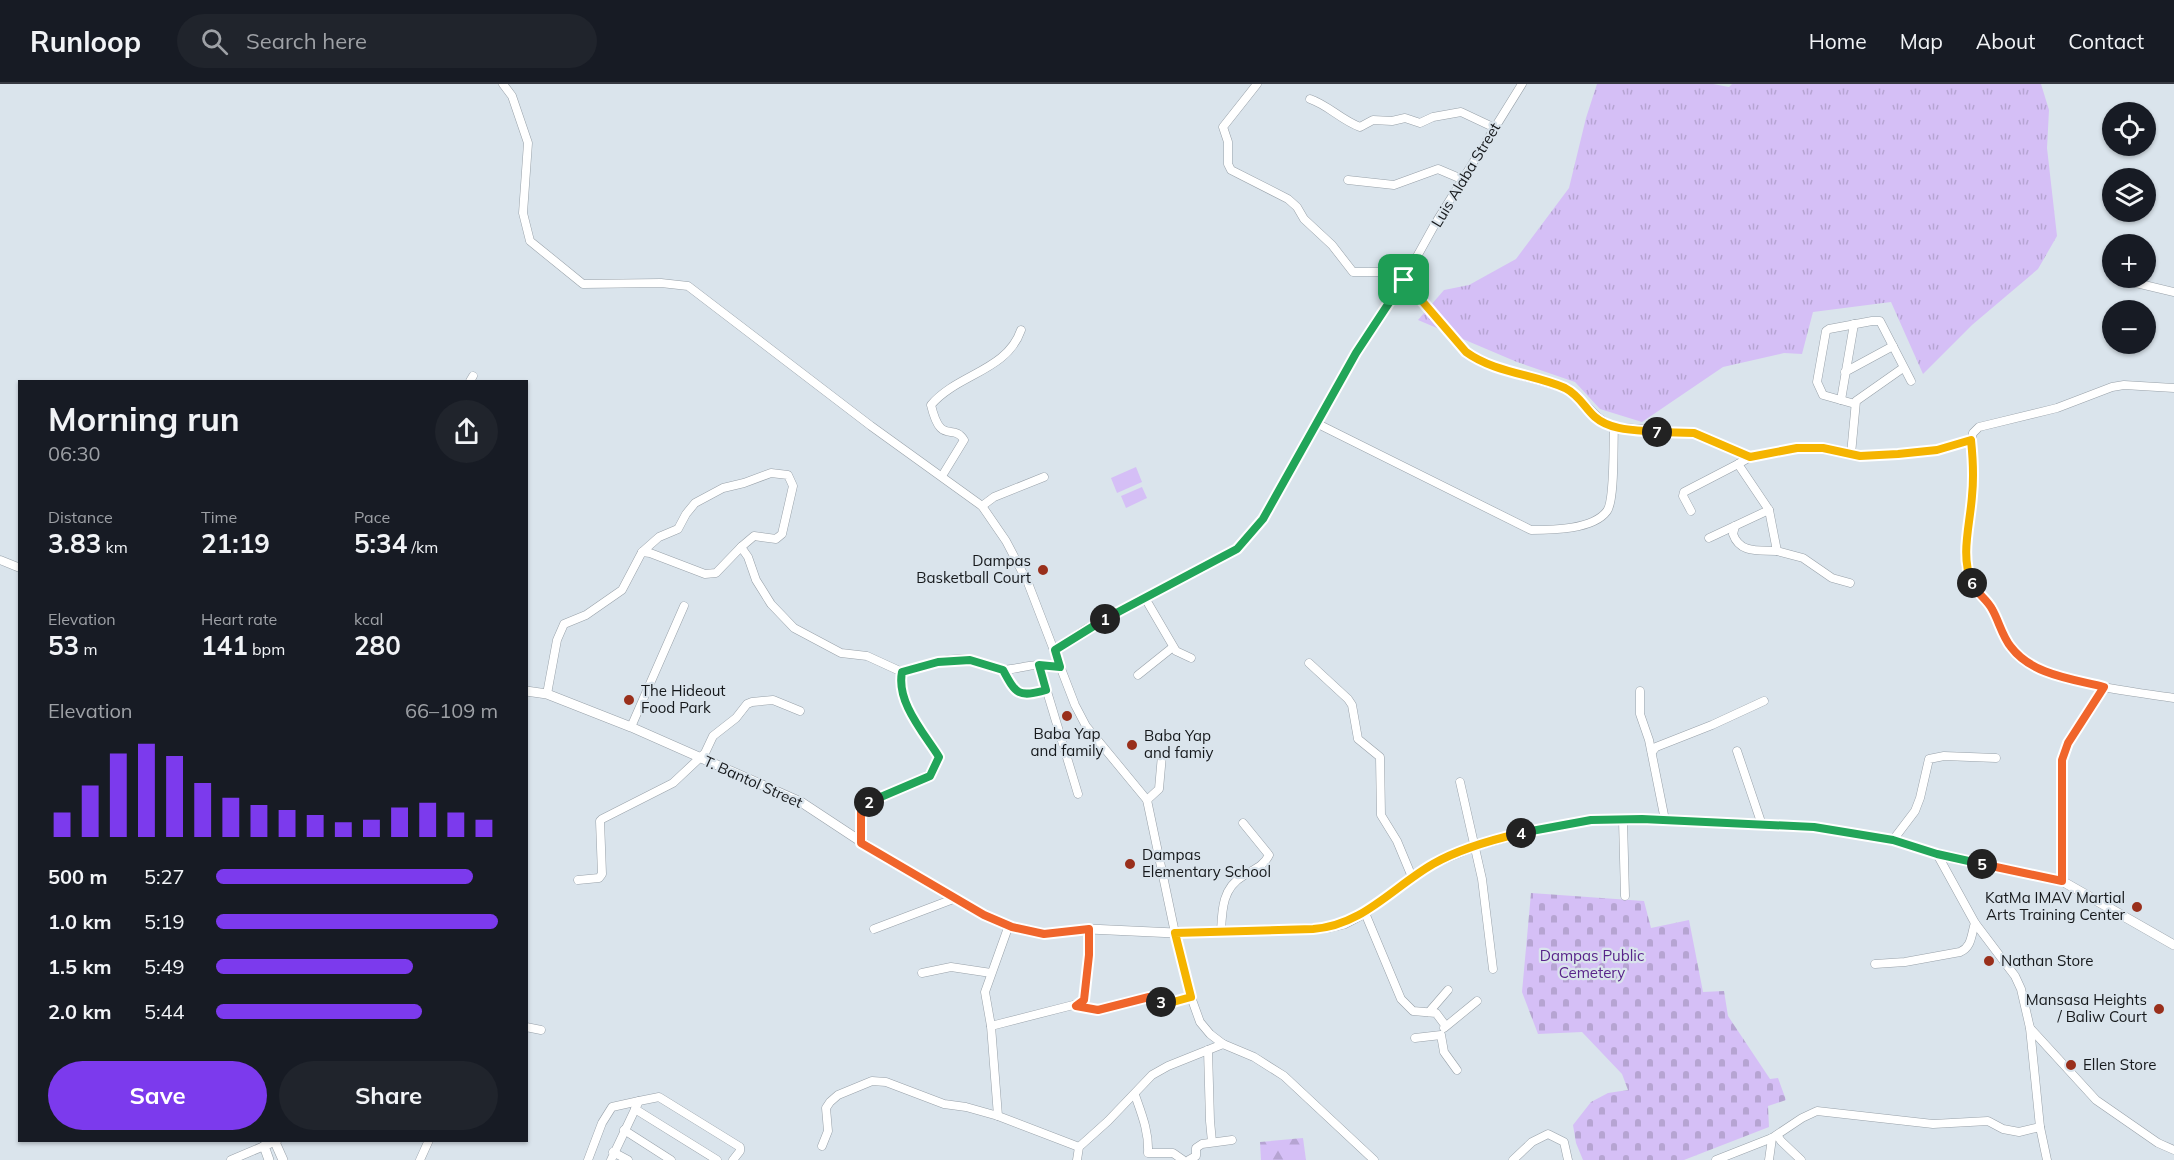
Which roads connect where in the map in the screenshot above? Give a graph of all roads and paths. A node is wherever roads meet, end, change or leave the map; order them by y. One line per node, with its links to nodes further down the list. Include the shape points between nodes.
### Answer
1 (503, 84): 26 (street, via 512,96 528,143 523,213 530,241 583,284 688,286)
2 (1257, 84): 8 (street, via 1223,127 1231,170 1288,199 1353,272 1387,272)
3 (1522, 84): 5 (street, Luis Alaba Street)
4 (1310, 99): 5 (street, via 1360,127 1373,120 1405,118 1424,122 1461,112)
5 (1495, 128): 7 (street, Luis Alaba Street)
6 (1348, 180): 7 (street, via 1394,185 1438,169)
7 (1464, 180): 8 (street, Luis Alaba Street)
8 (1404, 280): 20 (street, Luis Alaba Street, via 1356,353); 21 (street, via 1466,352 1492,366 1566,389 1594,416)
9 (2156, 288): 10 (street)
10 (2174, 292)
11 (1854, 324): 13 (street, via 1880,321); 15 (street); 18 (street, via 1826,331 1817,382 1823,395)
12 (1021, 330): 26 (street, via 1007,354 931,405 939,429 959,434 964,440)
13 (1893, 346): 14 (street); 15 (street)
14 (1903, 368): 16 (street); 19 (street)
15 (1845, 372): 18 (street)
16 (1911, 381)
17 (2174, 388): 22 (street, via 2112,387 2056,408 1979,427)
18 (1840, 400): 19 (street)
19 (1855, 404): 23 (street)
20 (1318, 424): 21 (street, via 1531,530 1583,525 1607,511 1611,500); 39 (street, Luis Alaba Street, via 1263,519 1237,549)
21 (1614, 428): 24 (street, via 1694,433)
22 (1971, 440): 23 (street, via 1937,450); 50 (street, via 1972,494 1965,560 1975,590 1991,606 2011,647 2028,663 2049,673)
23 (1851, 454): 24 (street, via 1797,448)
24 (1750, 457): 25 (street)
25 (1738, 464): 29 (street); 30 (street, via 1684,492)
26 (942, 476): 28 (street)
27 (1044, 477): 28 (street, via 994,497)
28 (982, 506): 42 (street, via 1028,583)
29 (1769, 510): 31 (street); 34 (street)
30 (1691, 512)
31 (1735, 526): 32 (street); 34 (street, via 1734,538 1743,549)
32 (1710, 537)
33 (741, 547): 35 (street, via 716,573 705,574); 35 (street, via 754,536 776,539 782,534 793,486 788,475 771,473 723,488 695,503 678,529 659,537); 48 (street, via 771,604 794,628 841,653 867,656)
34 (1777, 551): 38 (street, via 1803,558 1832,578)
35 (642, 552): 54 (street, via 622,590 586,615 564,624 557,640)
36 (0, 560): 37 (street)
37 (18, 567)
38 (1850, 583)
39 (1145, 598): 41 (street); 42 (street, Luis Alaba Street)
40 (684, 606): 58 (street)
41 (1173, 647): 43 (street, via 1178,654); 49 (street)
42 (1055, 650): 46 (street)
43 (1191, 658)
44 (1309, 663): 75 (street, via 1348,699 1358,739 1380,757 1381,815)
45 (1039, 665): 46 (street); 47 (street); 51 (street)
46 (1060, 667): 66 (street, via 1086,726)
47 (1003, 670): 48 (street, via 962,660); 51 (street, via 1020,694)
48 (902, 672): 72 (street, via 904,702 939,757 930,776 861,806)
49 (1138, 675)
50 (2104, 687): 55 (street); 77 (street, via 2068,743 2062,760)
51 (1046, 690): 65 (street)
52 (1640, 690): 60 (street, via 1640,714)
53 (528, 691): 54 (main road, T. Bantol Street)
54 (547, 694): 58 (main road, T. Bantol Street)
55 (2174, 699)
56 (1764, 701): 60 (street)
57 (800, 711): 63 (street, via 773,700 752,702 713,736)
58 (631, 727): 63 (main road, T. Bantol Street)
59 (1737, 751): 70 (street)
60 (1652, 752): 68 (street)
61 (1162, 755): 66 (street, via 1159,789)
62 (1996, 758): 71 (street, via 1929,759 1915,810)
63 (700, 759): 72 (main road, T. Bantol Street, via 801,802); 76 (street, via 673,783 602,819 602,874 599,878)
64 (1460, 782): 73 (street)
65 (1078, 794)
66 (1148, 800): 86 (street)
67 (1623, 820): 68 (main road, T. Bantol Street); 73 (main road, T. Bantol Street, via 1591,820); 78 (street)
68 (1665, 820): 70 (main road, T. Bantol Street)
69 (1243, 823): 85 (street, via 1269,855 1265,863 1236,881 1224,897)
70 (1762, 825): 71 (main road, T. Bantol Street, via 1814,827)
71 (1893, 840): 74 (main road, T. Bantol Street)
72 (861, 843): 79 (main road, T. Bantol Street)
73 (1475, 846): 75 (main road, T. Bantol Street); 89 (street)
74 (1937, 854): 77 (main road, T. Bantol Street); 81 (street)
75 (1412, 877): 80 (main road, T. Bantol Street)
76 (578, 880)
77 (2062, 881): 87 (main road, T. Bantol Street)
78 (1625, 896)
79 (956, 898): 82 (main road, T. Bantol Street); 83 (street)
80 (1365, 913): 85 (main road, T. Bantol Street, via 1327,928); 96 (street, via 1401,999 1413,1011)
81 (1975, 922): 88 (street, via 1970,944 1960,952); 100 (street, via 2015,976)
82 (1008, 925): 84 (main road, T. Bantol Street, via 1044,934); 91 (street)
83 (874, 929)
84 (1089, 929): 86 (main road, T. Bantol Street); 95 (street, via 1084,1000)
85 (1221, 932): 86 (main road, T. Bantol Street)
86 (1175, 933): 93 (street)
87 (2174, 945)
88 (1875, 964)
89 (1493, 969)
90 (922, 973): 91 (street, via 951,967)
91 (991, 973): 98 (street, via 985,992)
92 (1448, 990): 96 (street)
93 (1191, 997): 95 (street, via 1162,1003 1149,997 1098,1010); 104 (street, via 1200,1022)
94 (1478, 1000): 97 (street)
95 (1076, 1006): 98 (street)
96 (1429, 1012): 97 (street, via 1436,1013)
97 (1446, 1025): 102 (street)
98 (991, 1026): 109 (street)
99 (528, 1027): 101 (street)
100 (2030, 1028): 110 (street); 121 (street, via 2096,1101)
101 (541, 1030)
102 (1441, 1035): 103 (street); 106 (street, via 1444,1052)
103 (1415, 1038)
104 (1224, 1044): 105 (street); 135 (street, via 1284,1076)
105 (1208, 1050): 107 (street, via 1152,1075); 117 (street)
106 (1457, 1070)
107 (1135, 1095): 120 (street); 133 (street, via 1149,1139 1148,1153 1173,1153)
108 (637, 1105): 111 (street); 127 (street, via 612,1107); 130 (street); 131 (street, via 659,1097 740,1147)
109 (998, 1116): 119 (street, via 872,1081 830,1102 826,1108 828,1131); 120 (street)
110 (2040, 1127): 112 (street, via 2019,1132 1988,1121 1933,1124 1817,1111); 141 (street)
111 (624, 1130): 122 (street); 129 (street)
112 (1775, 1136): 138 (street); 139 (street); 140 (street)
113 (1232, 1140): 117 (street)
114 (274, 1142): 118 (main road)
115 (276, 1142): 125 (main road)
116 (428, 1142): 126 (street)
117 (1212, 1142): 134 (street, via 1198,1145 1196,1156)
118 (264, 1146): 123 (street); 124 (main road)
119 (822, 1146)
120 (1079, 1147): 132 (street)
121 (2174, 1150)
122 (612, 1156): 128 (street)
123 (231, 1160)
124 (269, 1160)
125 (283, 1160)
126 (420, 1160)
127 (588, 1160)
128 (628, 1160)
129 (671, 1160)
130 (717, 1160)
131 (733, 1160)
132 (1077, 1160)
133 (1183, 1160)
134 (1189, 1160)
135 (1374, 1160)
136 (1513, 1160): 137 (street, via 1532,1142 1548,1134 1564,1142)
137 (1568, 1160)
138 (1716, 1160)
139 (1769, 1160)
140 (1801, 1160)
141 (2047, 1160)

